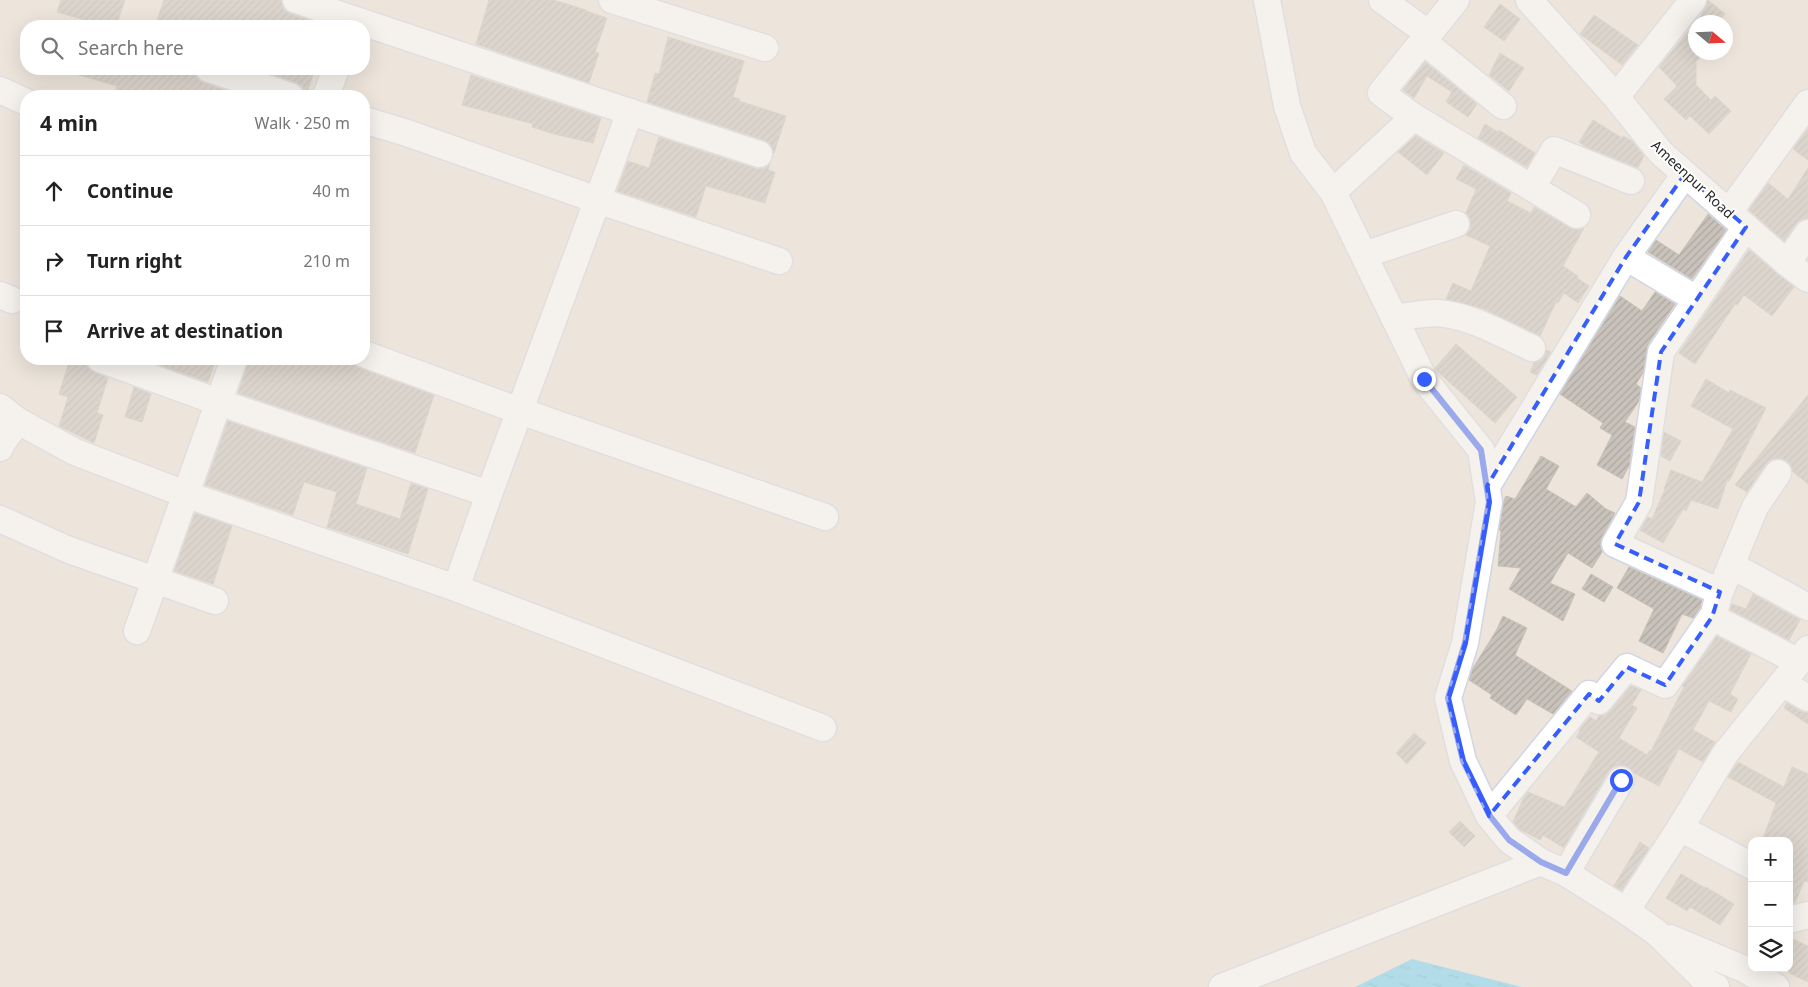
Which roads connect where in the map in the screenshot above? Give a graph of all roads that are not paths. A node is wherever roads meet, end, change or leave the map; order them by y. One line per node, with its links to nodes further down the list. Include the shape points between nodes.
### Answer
1 (296, 0): 8 (street)
2 (612, 0): 12 (street)
3 (1267, 0): 29 (street, via 1287,106 1303,153)
4 (1382, 0): 11 (street)
5 (1456, 0): 11 (street)
6 (1529, 0): 18 (street, Ameenpur Road)
7 (1693, 0): 18 (street)
8 (354, 15): 9 (street)
9 (368, 20)
10 (370, 21): 22 (street)
11 (1426, 38): 21 (street); 23 (street, via 1381,93)
12 (764, 48)
13 (227, 75): 16 (street)
14 (334, 75): 17 (street)
15 (0, 90): 19 (street)
16 (272, 90)
17 (328, 90)
18 (1616, 97): 26 (street, Ameenpur Road, via 1661,153)
19 (20, 99)
20 (1808, 103): 32 (street)
21 (1503, 106)
22 (630, 112): 25 (street); 30 (street)
23 (1414, 117): 28 (street); 29 (street)
24 (370, 122): 30 (street)
25 (759, 154)
26 (1685, 174): 32 (street, Ameenpur Road); 36 (street)
27 (1630, 181): 28 (street, via 1554,150)
28 (1532, 188): 31 (street)
29 (1333, 192): 35 (street)
30 (598, 200): 37 (street); 47 (street)
31 (1577, 215)
32 (1738, 220): 38 (street, Ameenpur Road); 40 (street)
33 (1456, 224): 35 (street)
34 (1808, 233): 38 (street)
35 (1364, 255): 41 (street)
36 (1626, 257): 40 (street); 51 (street)
37 (779, 261)
38 (1787, 263): 39 (street, Ameenpur Road)
39 (1808, 279)
40 (1696, 299): 59 (street, via 1661,352 1639,502 1615,544)
41 (1394, 318): 42 (street, via 1446,314); 51 (street, via 1424,379 1481,450)
42 (1532, 348)
43 (370, 356): 47 (street)
44 (116, 365): 46 (street)
45 (232, 365): 46 (street)
46 (218, 402): 52 (street); 53 (street)
47 (520, 411): 53 (street); 55 (street)
48 (9, 414): 49 (street); 52 (street, via 75,452)
49 (0, 448)
50 (1778, 473): 56 (street, via 1755,507)
51 (1487, 486): 69 (street, via 1489,502 1465,643 1448,698 1463,761)
52 (185, 494): 57 (street); 58 (street)
53 (489, 494): 58 (street)
54 (1, 516): 57 (street, via 69,550)
55 (825, 517)
56 (1731, 565): 59 (street); 61 (street)
57 (155, 580): 60 (street); 63 (street)
58 (456, 588): 67 (street)
59 (1720, 592): 62 (street)
60 (215, 601)
61 (1808, 607)
62 (1712, 617): 64 (street); 69 (street, via 1665,685 1627,667 1599,700 1589,694)
63 (138, 631)
64 (1804, 656): 65 (street)
65 (1782, 683): 66 (street); 70 (street, via 1725,754)
66 (1808, 698)
67 (823, 728)
68 (1621, 780): 73 (street)
69 (1490, 816): 71 (street, via 1509,840)
70 (1680, 828): 72 (street); 74 (street)
71 (1541, 862): 73 (street); 80 (street)
72 (1748, 864)
73 (1566, 873): 74 (street)
74 (1626, 911): 77 (street)
75 (1808, 915): 76 (street)
76 (1793, 919)
77 (1656, 932): 78 (street); 81 (street)
78 (1748, 963)
79 (1758, 972): 82 (street)
80 (1222, 987)
81 (1716, 987)
82 (1776, 987)

